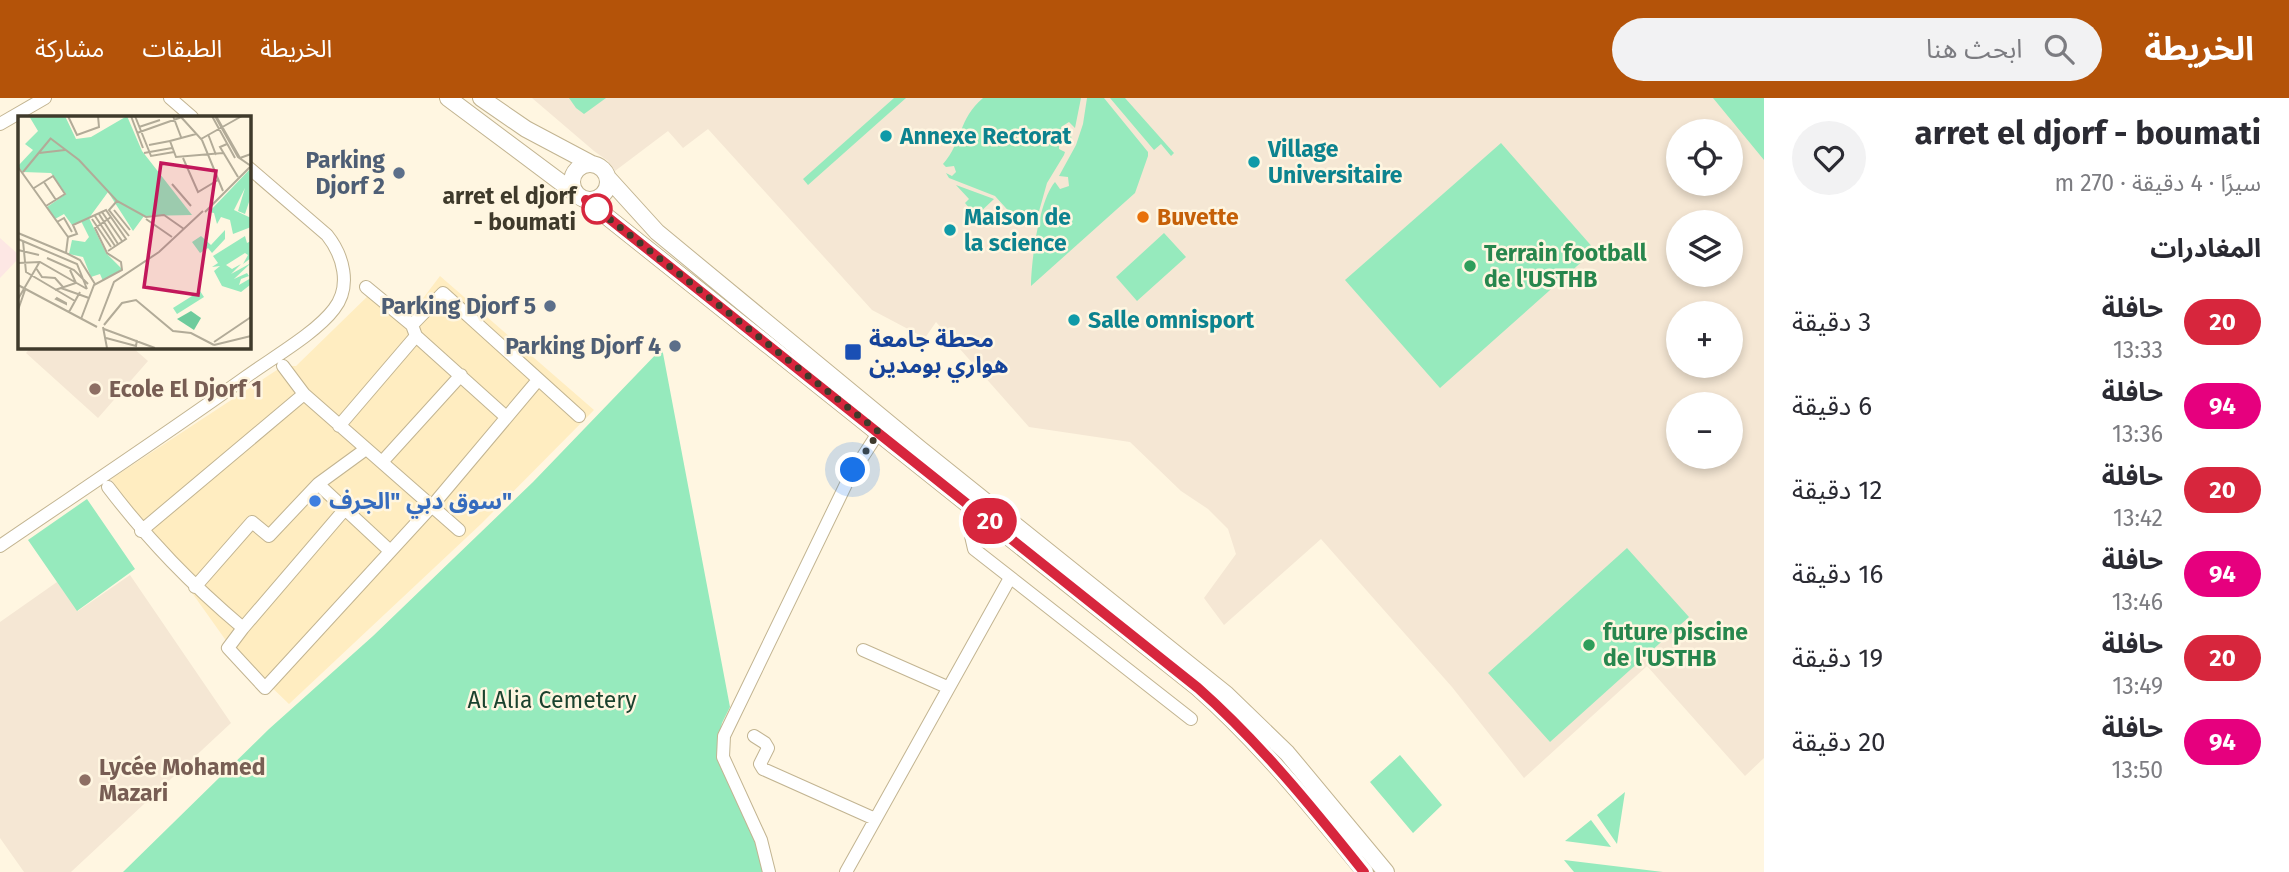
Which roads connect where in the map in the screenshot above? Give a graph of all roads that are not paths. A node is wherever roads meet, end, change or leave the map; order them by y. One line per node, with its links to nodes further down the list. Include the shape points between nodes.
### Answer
1 (45, 98): 6 (street)
2 (170, 98): 5 (street)
3 (448, 98): 10 (main road)
4 (481, 98): 7 (main road, via 526,129)
5 (191, 116)
6 (0, 124)
7 (592, 164): 9 (main road); 10 (main road, via 574,173 572,183)
8 (250, 169): 31 (street, via 337,247 343,274 335,308 227,391)
9 (608, 178): 10 (main road, via 605,194 596,200); 14 (main road, via 657,232)
10 (581, 197): 14 (main road)
11 (366, 287): 12 (street)
12 (414, 331): 15 (street); 16 (street, via 443,293); 20 (street)
13 (284, 366): 17 (street)
14 (809, 366): 21 (main road)
15 (461, 375): 18 (street); 23 (street)
16 (538, 380): 18 (street); 19 (street)
17 (304, 394): 20 (street); 30 (street)
18 (505, 416): 26 (street)
19 (579, 416)
20 (340, 426): 22 (street)
21 (883, 426): 28 (main road); 41 (street, via 849,478 724,736 725,763 761,840); 44 (main road, via 1247,713)
22 (366, 449): 23 (street); 24 (street)
23 (382, 461): 26 (street)
24 (318, 484): 27 (street); 34 (street, via 270,537 252,522)
25 (108, 487): 30 (street)
26 (432, 506): 29 (street); 32 (street)
27 (345, 509): 32 (street); 35 (street)
28 (981, 513): 33 (street, via 971,544); 43 (main road, via 1219,706 1278,766)
29 (459, 530)
30 (141, 531): 34 (street)
31 (0, 546)
32 (389, 550): 35 (street, via 265,687 228,648)
33 (1010, 578): 37 (street); 38 (street)
34 (195, 587): 35 (street)
35 (243, 628)
36 (863, 650): 37 (street)
37 (947, 687): 40 (street)
38 (1191, 719)
39 (754, 736): 40 (street, via 768,748 760,764 763,769)
40 (875, 819): 42 (street)
41 (769, 872)
42 (846, 872)
43 (1364, 872)
44 (1386, 872)

